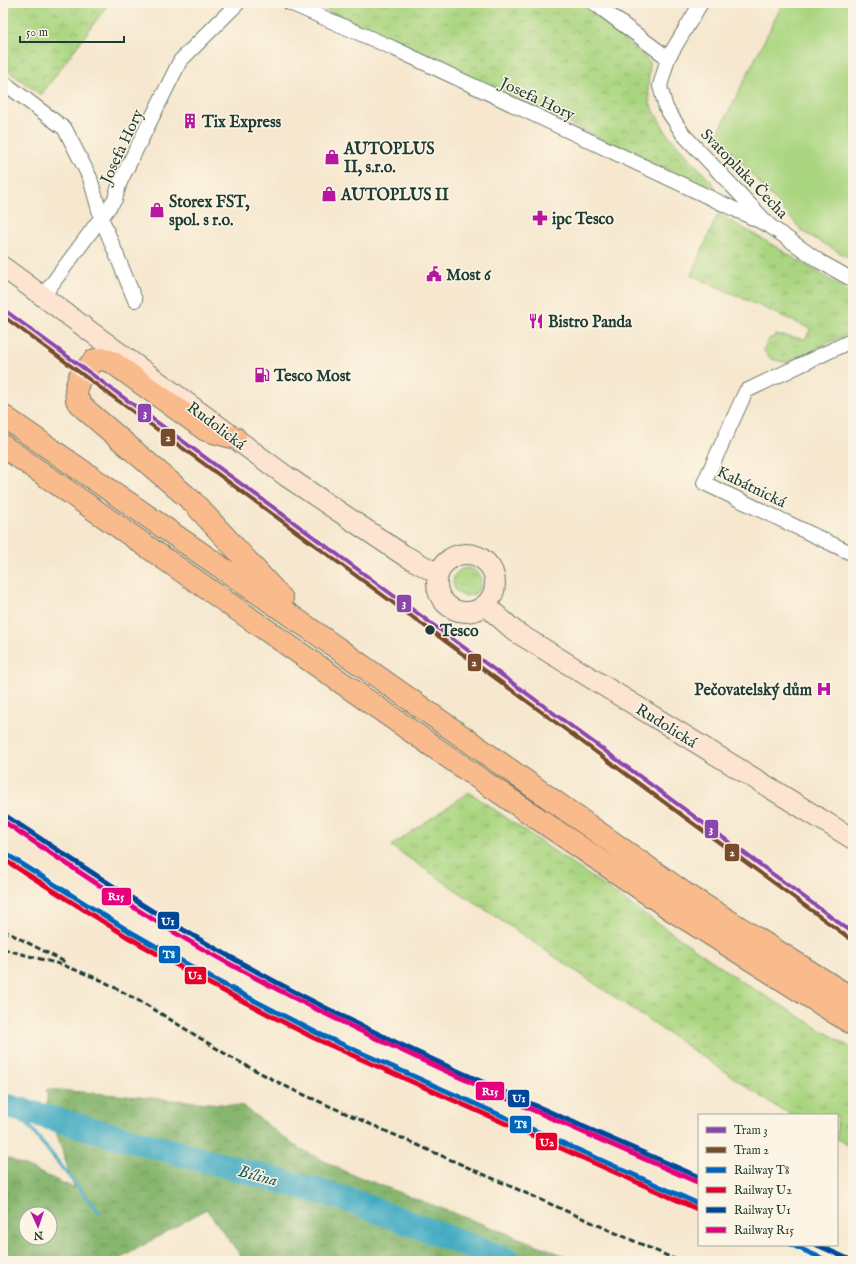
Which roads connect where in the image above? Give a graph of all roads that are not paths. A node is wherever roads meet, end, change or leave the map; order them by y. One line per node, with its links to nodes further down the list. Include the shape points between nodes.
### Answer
1 (290, 3): 8 (street, Josefa Hory)
2 (594, 3): 5 (street)
3 (701, 3): 5 (street, Svatopluka Čecha)
4 (233, 6): 7 (street, Josefa Hory, via 180,61 120,182 115,199)
5 (668, 58): 8 (street, Svatopluka Čecha, via 660,86 666,108 683,134)
6 (3, 82): 7 (street, via 65,129 90,178)
7 (101, 216): 11 (street, Josefa Hory); 12 (street)
8 (770, 226): 10 (street, Svatopluka Čecha, via 819,261)
9 (3, 267): 11 (street, Rudolická)
10 (853, 280)
11 (43, 296): 15 (street, Rudolická)
12 (135, 300)
13 (853, 340): 17 (street, Kabátnická, via 746,391 704,483)
14 (3, 416): 20 (highway)
15 (235, 438): 18 (street, Rudolická, via 286,476 402,554); 20 (highway, via 206,430 112,362 95,360 80,376 76,389 77,400 86,410 192,501 283,600)
16 (3, 446): 23 (highway, via 672,910)
17 (853, 554)
18 (438, 574): 19 (street, via 439,593 450,607 468,612); 19 (street, via 442,566 455,556 472,554 480,557 488,563 495,580 495,589)
19 (485, 605): 21 (street, Rudolická, via 516,632)
20 (320, 636): 22 (highway, via 684,893)
21 (853, 839)
22 (853, 999)
23 (853, 1024)

